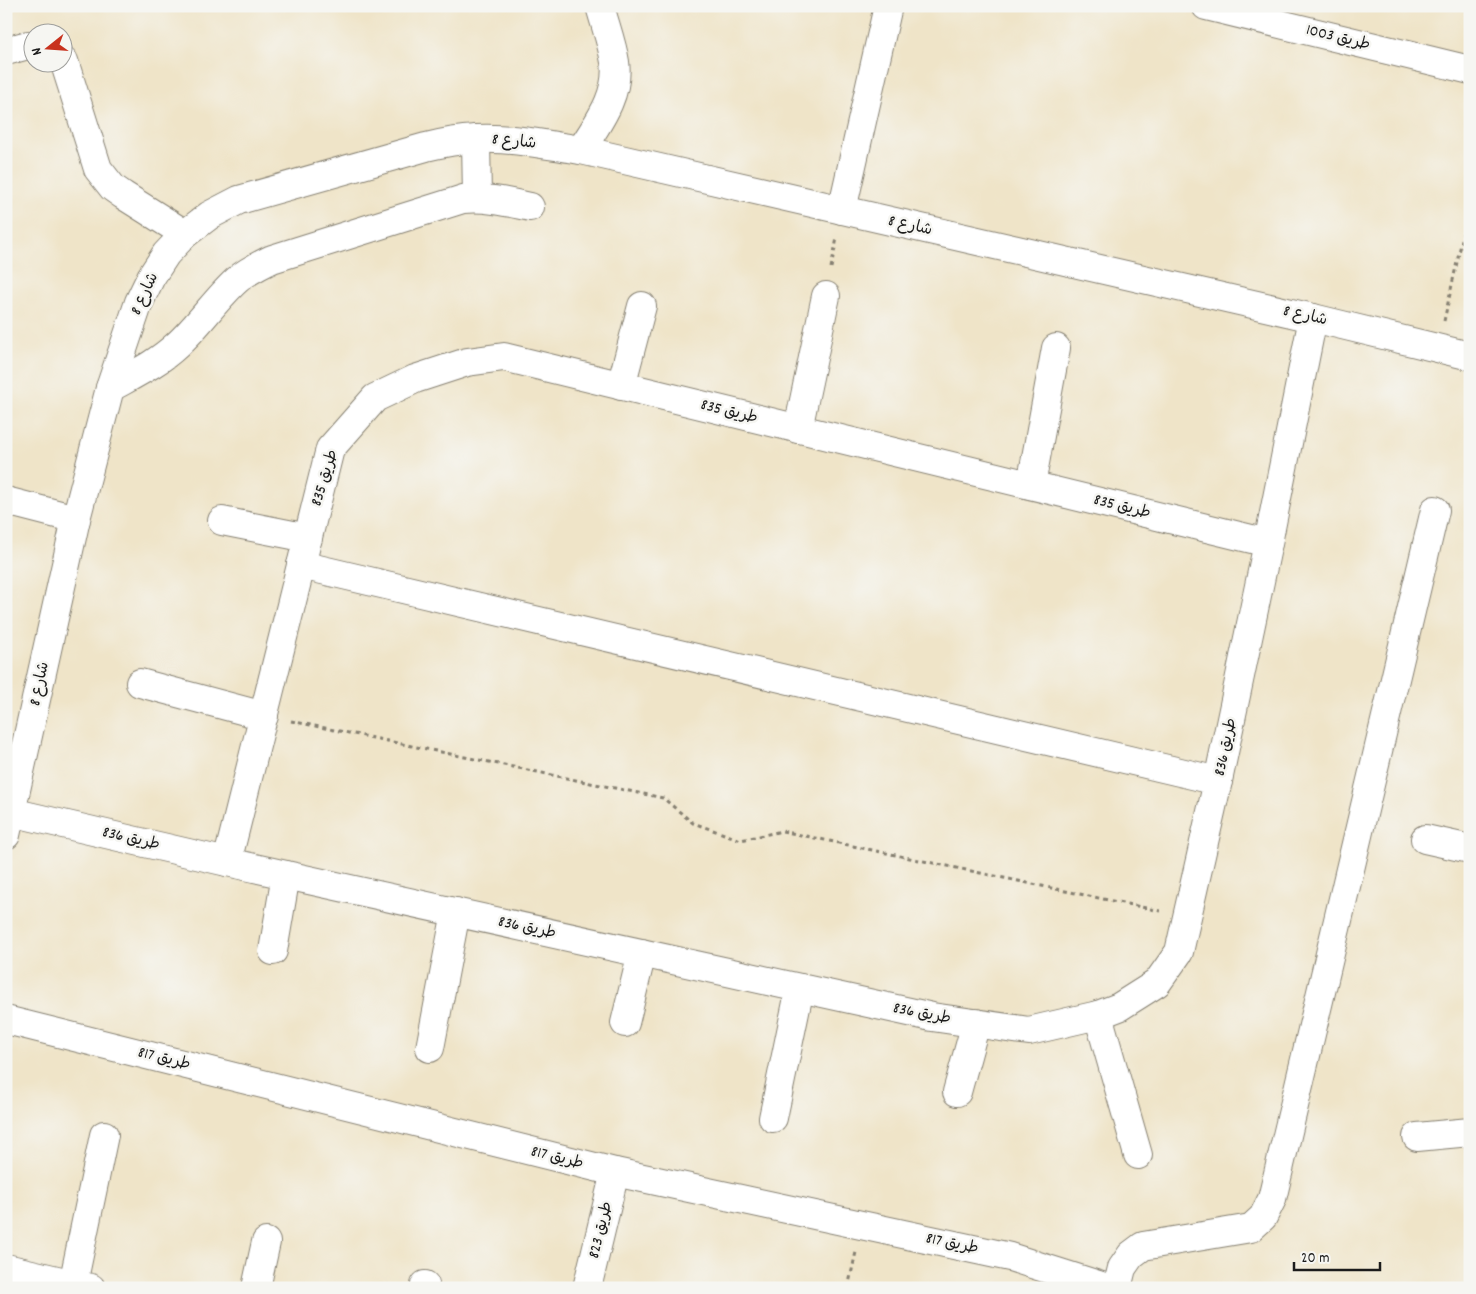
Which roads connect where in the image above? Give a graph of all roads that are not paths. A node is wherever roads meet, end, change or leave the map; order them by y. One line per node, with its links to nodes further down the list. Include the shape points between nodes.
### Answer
1 (600, 6): 9 (street, via 613,49 615,79 607,108)
2 (888, 6): 12 (street)
3 (1206, 6): 6 (street, طريق 1003)
4 (22, 47): 5 (street)
5 (6, 51)
6 (1470, 70)
7 (67, 72): 13 (street, via 98,169 105,179 123,196)
8 (476, 139): 9 (street, شارع 8); 10 (street); 13 (street, شارع 8, via 426,147 239,200 210,215)
9 (581, 150): 12 (street, شارع 8)
10 (477, 198): 11 (street); 20 (street, via 439,206 254,267 224,293 167,354)
11 (530, 207)
12 (842, 210): 16 (street, شارع 8)
13 (185, 234): 20 (street, شارع 8, via 151,277 139,302)
14 (826, 296): 21 (street)
15 (642, 306): 19 (street)
16 (1313, 318): 18 (street, شارع 8); 28 (street, طريق 836)
17 (1056, 348): 22 (street)
18 (1470, 356)
19 (621, 386): 21 (street, طريق 835); 27 (street, طريق 835, via 504,357 468,362 374,398 330,449)
20 (110, 388): 25 (street, شارع 8)
21 (798, 428): 22 (street, طريق 835)
22 (1031, 485): 28 (street, طريق 835)
23 (6, 501): 25 (street)
24 (1435, 510): 60 (street, via 1272,1199 1263,1217 1251,1228 1143,1246 1122,1268)
25 (76, 519): 33 (street, شارع 8)
26 (222, 521): 27 (street)
27 (308, 538): 29 (street, طريق 835)
28 (1268, 543): 32 (street, طريق 836)
29 (301, 564): 31 (street, طريق 835); 32 (street)
30 (140, 683): 31 (street)
31 (264, 716): 36 (street, طريق 835)
32 (1218, 782): 42 (street, طريق 836, via 1179,952 1157,983 1119,1007)
33 (9, 823): 36 (street, طريق 836)
34 (1425, 839): 35 (street)
35 (1470, 849)
36 (227, 862): 37 (street, طريق 836)
37 (286, 875): 38 (street, طريق 836); 39 (street)
38 (456, 912): 40 (street, طريق 836); 46 (street)
39 (273, 950)
40 (642, 953): 41 (street, طريق 836); 44 (street)
41 (800, 988): 45 (street, طريق 836); 48 (street)
42 (1098, 1015): 45 (street, طريق 836, via 1029,1031); 52 (street)
43 (6, 1020): 53 (street, طريق 817)
44 (625, 1023)
45 (976, 1024): 47 (street)
46 (430, 1048)
47 (957, 1092)
48 (773, 1118)
49 (1470, 1132): 51 (street)
50 (104, 1135): 56 (street)
51 (1417, 1137)
52 (1138, 1155)
53 (615, 1172): 58 (street, طريق 823); 59 (street, طريق 817, via 1010,1257)
54 (266, 1242): 57 (street)
55 (6, 1268): 56 (street)
56 (82, 1286)
57 (256, 1288)
58 (587, 1288)
59 (1108, 1288)
60 (1116, 1288)

